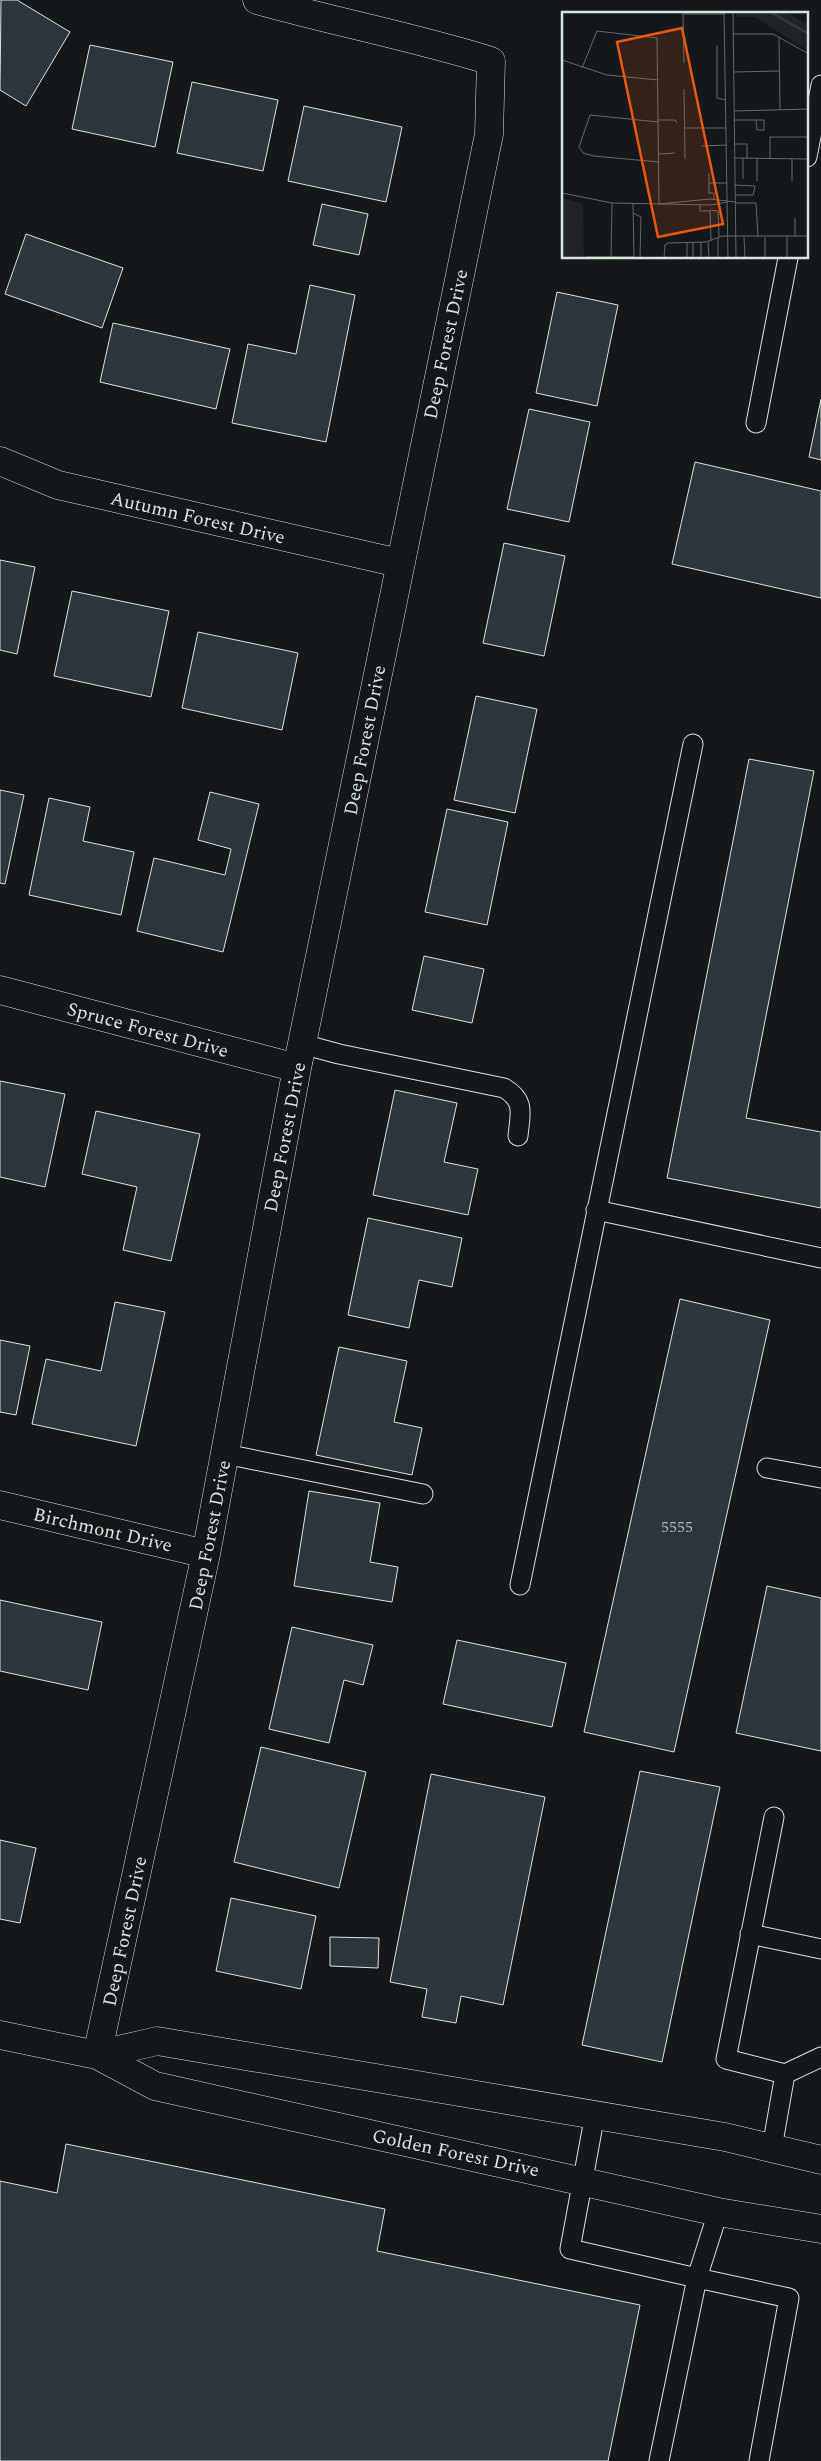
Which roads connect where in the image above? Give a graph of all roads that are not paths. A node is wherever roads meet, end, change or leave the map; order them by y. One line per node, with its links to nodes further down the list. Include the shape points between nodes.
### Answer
1 (257, 0): 7 (street, Deep Forest Drive, via 342,23 432,42 491,61 489,134)
2 (821, 85): 3 (lane)
3 (808, 152)
4 (788, 259): 5 (lane)
5 (756, 424)
6 (0, 461): 7 (street, Autumn Forest Drive, via 58,485)
7 (399, 564): 10 (street, Deep Forest Drive)
8 (693, 744): 12 (lane)
9 (0, 990): 10 (street, Spruce Forest Drive)
10 (300, 1056): 11 (lane, via 340,1054 504,1088 515,1095 520,1107); 14 (street, Deep Forest Drive)
11 (518, 1136)
12 (596, 1210): 13 (lane); 20 (lane)
13 (821, 1258)
14 (225, 1454): 17 (lane); 19 (street, Deep Forest Drive)
15 (767, 1468): 16 (lane)
16 (821, 1478)
17 (423, 1494)
18 (0, 1505): 19 (street, Birchmont Drive)
19 (206, 1554): 25 (street, Deep Forest Drive)
20 (520, 1584)
21 (774, 1817): 22 (lane)
22 (750, 1934): 23 (lane); 27 (lane, via 726,2059)
23 (821, 1950)
24 (0, 2035): 25 (street, Golden Forest Drive)
25 (97, 2055): 28 (street, Golden Forest Drive, via 156,2041); 31 (street, Golden Forest Drive, via 156,2086)
26 (821, 2057): 27 (lane)
27 (785, 2074): 29 (lane)
28 (595, 2114): 29 (street, Golden Forest Drive); 31 (lane)
29 (772, 2148): 30 (street, Golden Forest Drive)
30 (821, 2160)
31 (582, 2180): 32 (street, Golden Forest Drive); 34 (lane, via 570,2250)
32 (718, 2212): 33 (street, Golden Forest Drive); 34 (lane)
33 (821, 2229)
34 (697, 2278): 35 (lane); 36 (lane, via 789,2298)
35 (659, 2461)
36 (759, 2461)

